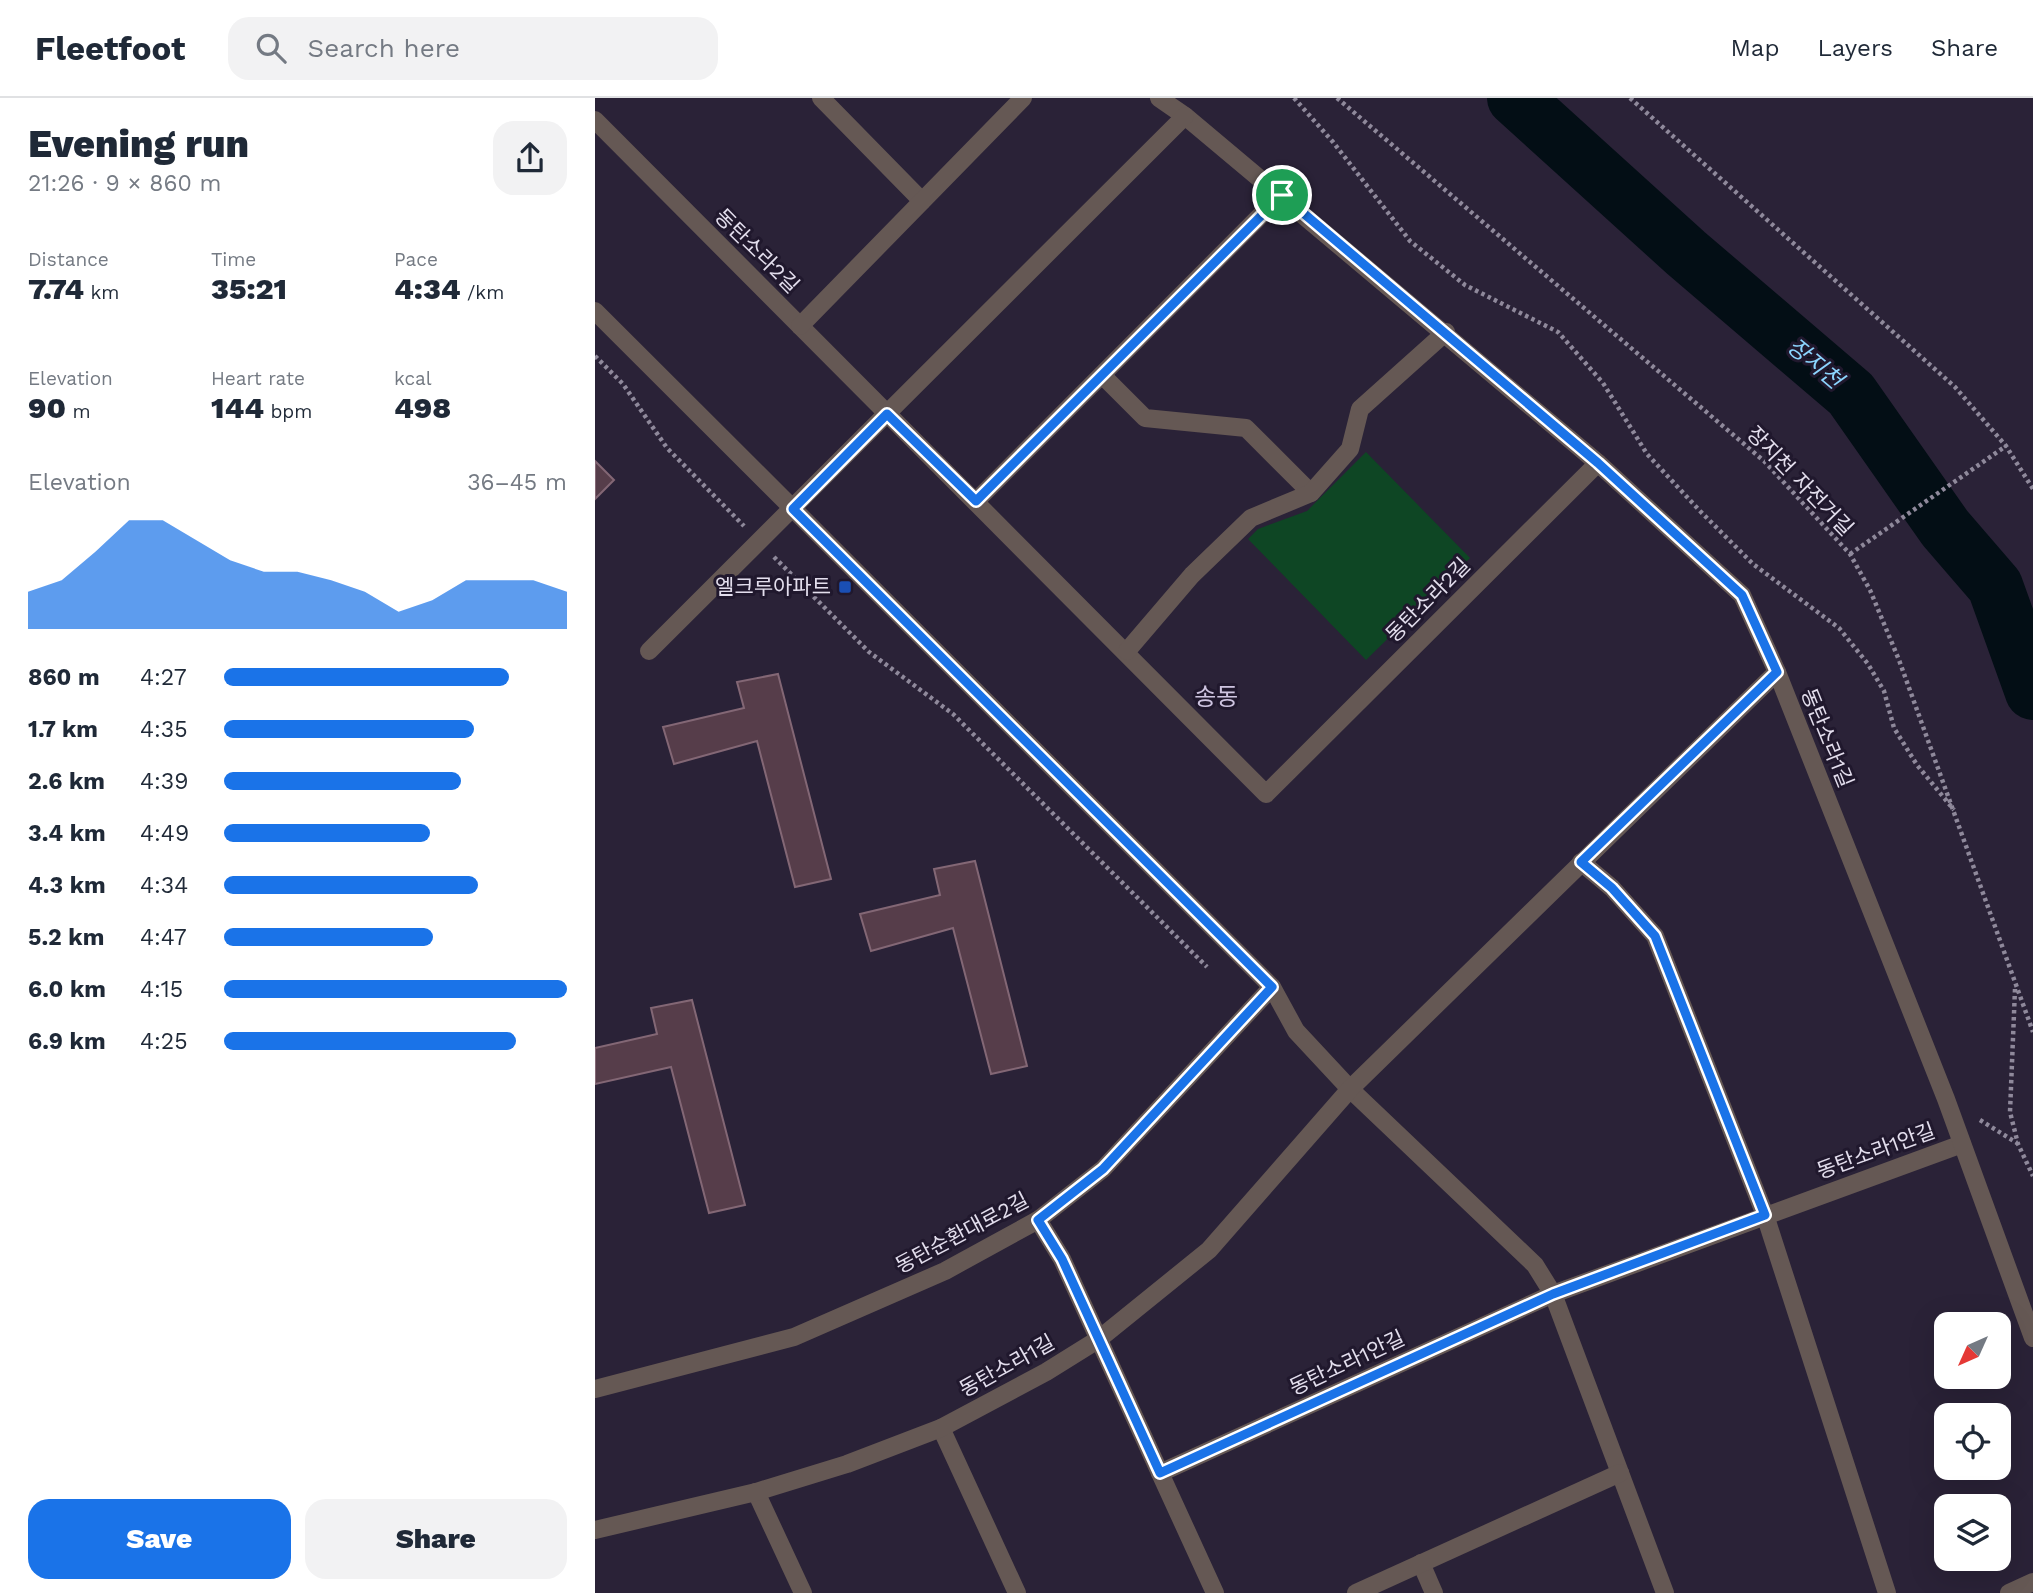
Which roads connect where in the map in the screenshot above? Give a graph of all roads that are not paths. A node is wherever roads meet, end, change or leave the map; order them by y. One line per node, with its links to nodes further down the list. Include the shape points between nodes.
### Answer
1 (821, 98): 7 (street)
2 (1023, 98): 7 (street)
3 (1159, 98): 4 (street)
4 (1185, 116): 6 (street); 12 (street)
5 (595, 120): 9 (street, 동탄소라2길)
6 (1282, 195): 10 (street); 11 (street)
7 (922, 201): 9 (street)
8 (595, 311): 16 (street)
9 (800, 326): 12 (street, 동탄소라2길)
10 (1445, 332): 13 (street); 14 (street, via 1360,409 1350,449)
11 (1102, 375): 14 (street, via 1146,418 1245,428); 15 (street)
12 (887, 414): 15 (street, 동탄소라2길); 16 (street)
13 (1598, 463): 18 (street, 동탄소라2길, via 1266,793); 19 (street, via 1742,595)
14 (1311, 494): 18 (street, via 1251,518 1192,575)
15 (976, 501): 18 (street, 동탄소라2길)
16 (793, 509): 17 (street); 21 (street)
17 (649, 651)
18 (1127, 651)
19 (1777, 672): 20 (street, 동탄소라1길); 23 (street, 동탄소라1길)
20 (1581, 862): 22 (street, 동탄소라1길); 24 (street, via 1612,888 1655,936)
21 (1272, 987): 22 (street, via 1296,1031); 25 (street, 동탄순환대로2길, via 1103,1169)
22 (1350, 1089): 26 (street, via 1535,1265); 28 (street, 동탄소라1길, via 1209,1250)
23 (1962, 1144): 24 (street, 동탄소라1안길); 27 (street, 동탄소라1길)
24 (1765, 1215): 26 (street, 동탄소라1안길); 43 (street)
25 (1038, 1220): 28 (street, via 1062,1259); 29 (street, 동탄순환대로2길, via 934,1276 794,1337)
26 (1553, 1294): 31 (street, 동탄소라1안길); 32 (street)
27 (2033, 1338)
28 (1099, 1339): 30 (street, 동탄소라1길, via 1047,1373); 31 (street)
29 (595, 1389)
30 (941, 1427): 33 (street, 동탄소라1길, via 847,1464); 38 (street)
31 (1160, 1473): 39 (street)
32 (1620, 1473): 35 (street); 42 (street)
33 (756, 1492): 34 (street, 동탄소라1길); 37 (street)
34 (595, 1530)
35 (1421, 1563): 40 (street); 41 (street)
36 (2033, 1582): 44 (street)
37 (803, 1593)
38 (1017, 1593)
39 (1215, 1593)
40 (1356, 1593)
41 (1434, 1593)
42 (1665, 1593)
43 (1887, 1593)
44 (2009, 1593)

